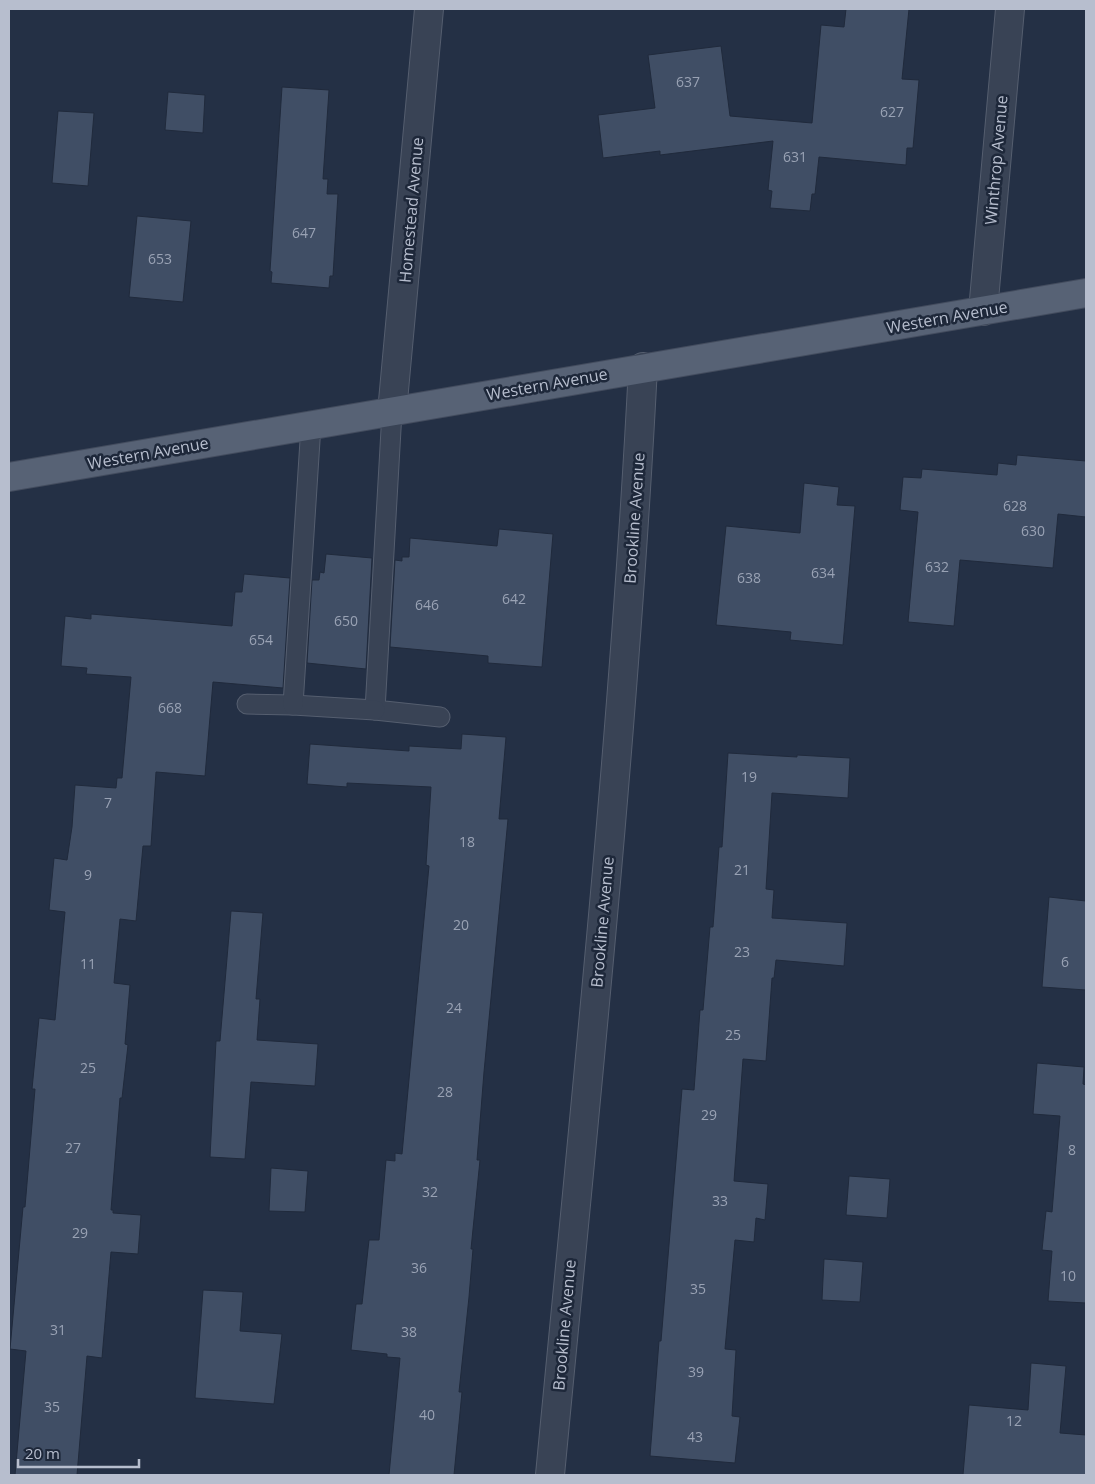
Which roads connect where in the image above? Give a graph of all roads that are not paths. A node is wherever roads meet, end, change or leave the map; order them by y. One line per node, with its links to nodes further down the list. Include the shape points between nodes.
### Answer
1 (429, 9): 6 (street, Homestead Avenue)
2 (1010, 9): 4 (street, Winthrop Avenue)
3 (1086, 293): 4 (main road, Western Avenue)
4 (983, 311): 5 (main road, Western Avenue)
5 (644, 367): 6 (main road, Western Avenue); 13 (street, Brookline Avenue, via 610,836)
6 (392, 412): 7 (main road, Western Avenue); 11 (lane)
7 (311, 425): 8 (main road, Western Avenue); 10 (lane)
8 (9, 477)
9 (247, 704): 10 (lane)
10 (293, 705): 11 (lane)
11 (375, 710): 12 (lane)
12 (440, 717)
13 (550, 1475)

